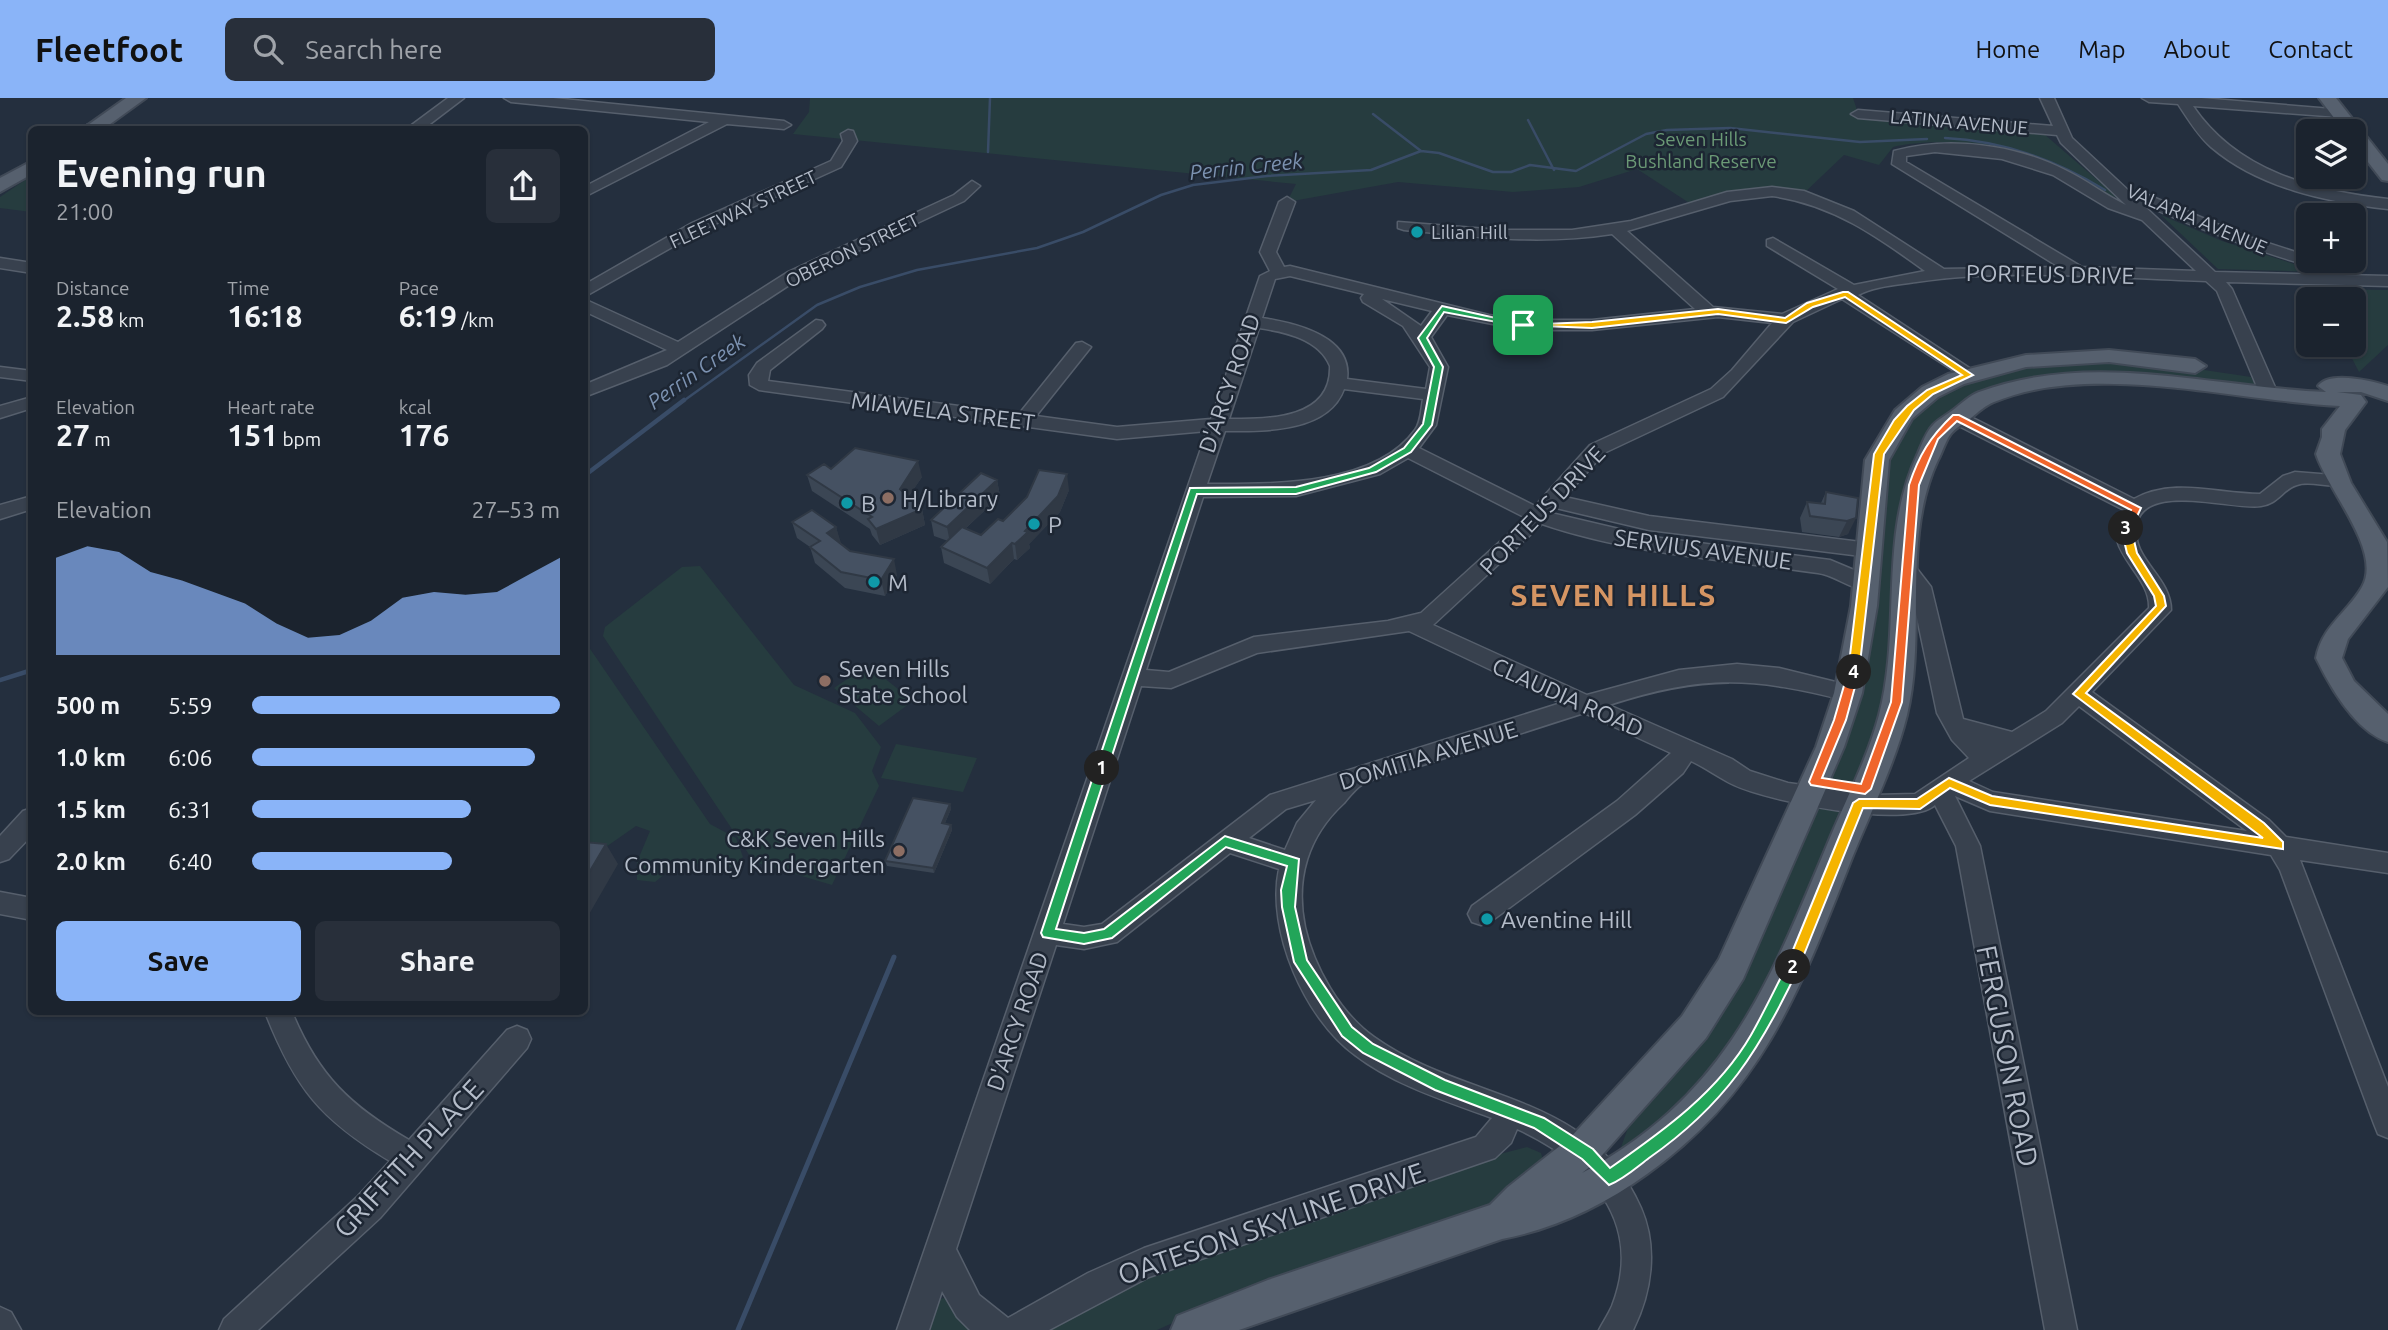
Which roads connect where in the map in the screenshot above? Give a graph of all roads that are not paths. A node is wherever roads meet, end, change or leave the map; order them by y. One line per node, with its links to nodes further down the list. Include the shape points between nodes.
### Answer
1 (138, 98): 13 (main road)
2 (457, 98): 14 (street)
3 (511, 98): 11 (street)
4 (2047, 98): 15 (street, VALARIA AVENUE, via 2059,109)
5 (2149, 98): 7 (street)
6 (2327, 98): 8 (main road)
7 (2183, 101): 8 (street); 27 (street, via 2206,134 2252,166 2327,195)
8 (2339, 113): 10 (main road)
9 (1858, 114): 15 (street, LATINA AVENUE)
10 (2343, 119)
11 (723, 120): 12 (street); 21 (street)
12 (783, 125)
13 (96, 126)
14 (418, 126)
15 (2060, 131): 25 (street, VALARIA AVENUE)
16 (848, 134): 40 (street, FLEETWAY STREET, via 850,141 836,164 698,226)
17 (2366, 148): 19 (main road)
18 (28, 168): 22 (main road)
19 (2388, 176)
20 (588, 181): 21 (street)
21 (603, 183): 24 (street)
22 (0, 186)
23 (972, 186): 50 (street, OBERON STREET, via 960,198 794,275)
24 (588, 191)
25 (2126, 193): 28 (street); 38 (street, VALARIA AVENUE, via 2218,232 2302,260)
26 (1287, 202): 34 (street, via 1268,252)
27 (2388, 204)
28 (2150, 218): 35 (street, via 2057,171 2004,154 1947,148 1899,154 1899,164); 37 (street)
29 (1404, 225): 30 (street, via 1508,236)
30 (1615, 229): 36 (street, via 1749,192 1787,194 1850,215); 44 (street)
31 (1773, 243): 41 (street)
32 (0, 263): 33 (street)
33 (28, 267)
34 (1278, 271): 39 (street); 46 (street, D'ARCY ROAD, via 1264,282)
35 (2079, 272): 36 (street, PORTEUS DRIVE); 37 (street, PORTEUS DRIVE)
36 (1939, 273): 41 (street, PORTEUS DRIVE)
37 (2213, 277): 38 (street, PORTEUS DRIVE); 55 (street, via 2227,293)
38 (2388, 280)
39 (1349, 285): 43 (street); 48 (street, via 1394,312)
40 (588, 290)
41 (1849, 292): 45 (street, PORTEUS DRIVE); 52 (street)
42 (588, 306): 50 (street)
43 (1442, 309): 44 (street, via 1523,325 1592,325); 48 (street)
44 (1708, 312): 45 (street)
45 (1786, 320): 71 (street, PORTEUS DRIVE, via 1718,393 1607,442 1586,458)
46 (1250, 322): 54 (street, via 1281,327 1325,346 1337,362); 65 (street, D'ARCY ROAD)
47 (816, 325): 64 (street, MIAWELA STREET, via 763,367 759,385)
48 (1422, 338): 58 (street, via 1438,362)
49 (1082, 346): 64 (street)
50 (681, 350): 56 (street, OBERON STREET)
51 (0, 372): 53 (street)
52 (1968, 375): 55 (main road, via 2026,361 2095,355 2148,359); 74 (main road, via 1930,392 1910,408 1882,447)
53 (28, 376)
54 (1336, 383): 58 (street); 65 (street, MIAWELA STREET, via 1331,399 1308,414 1275,425)
55 (2266, 385): 57 (main road, via 2303,383); 59 (main road); 63 (main road, via 2061,379 2010,389 1973,404)
56 (588, 391)
57 (2355, 393): 59 (main road); 60 (main road); 60 (main road); 66 (main road)
58 (1433, 395): 67 (street, via 1427,425)
59 (2300, 396): 66 (main road)
60 (2384, 397): 66 (main road, via 2346,433)
61 (28, 403): 62 (street)
62 (0, 412)
63 (1956, 417): 72 (street); 75 (main road, via 1934,438 1918,472)
64 (1023, 421): 65 (street, MIAWELA STREET, via 1117,433)
65 (1216, 424): 69 (street, D'ARCY ROAD)
66 (2335, 431): 68 (main road, via 2328,454)
67 (1407, 450): 69 (street, via 1373,470 1314,488); 71 (street)
68 (2339, 480): 72 (street, via 2295,478 2262,500 2188,493 2154,499); 83 (main road, via 2377,553 2380,573 2369,596 2334,639 2330,664 2344,688)
69 (1193, 491): 78 (street, D'ARCY ROAD)
70 (28, 503): 73 (street)
71 (1545, 508): 74 (street, SERVIUS AVENUE); 76 (street, SERVIUS AVENUE, via 1574,528 1653,544 1837,568); 77 (street, PORTEUS DRIVE, via 1442,609)
72 (2136, 508): 80 (street, via 2126,527 2128,544 2161,606)
73 (0, 512)
74 (1869, 550): 76 (main road)
75 (1907, 570): 82 (street, via 1921,587 1945,704); 90 (main road, via 1897,702)
76 (1866, 583): 79 (main road)
77 (1413, 624): 78 (street, PORTEUS DRIVE, via 1254,645 1171,680); 81 (street, CLAUDIA ROAD)
78 (1132, 677): 100 (street, D'ARCY ROAD)
79 (1848, 694): 81 (street, DOMITIA AVENUE, via 1766,674 1737,672 1675,679); 89 (main road)
80 (2078, 694): 84 (street); 93 (street, via 2260,827)
81 (1585, 706): 85 (street, CLAUDIA ROAD); 87 (street, DOMITIA AVENUE)
82 (1955, 726): 84 (street); 86 (street)
83 (2388, 731)
84 (2016, 742): 86 (street)
85 (1686, 750): 89 (street, CLAUDIA ROAD, via 1772,788); 99 (street, via 1675,766 1626,808)
86 (1986, 761): 88 (street)
87 (1354, 778): 92 (street, DOMITIA AVENUE, via 1278,802); 95 (street, via 1319,811)
88 (1943, 786): 90 (street, via 1920,804); 93 (street, via 1990,801); 118 (street, FERGUSON ROAD, via 1968,846)
89 (1812, 789): 90 (street, CLAUDIA ROAD); 105 (main road, via 1742,947 1705,1013)
90 (1862, 796): 107 (main road, via 1784,988 1749,1050 1699,1109)
91 (28, 822): 94 (street)
92 (1225, 841): 95 (street); 100 (street, DOMITIA AVENUE, via 1108,934 1084,938)
93 (2279, 846): 96 (street); 104 (street, via 2291,867)
94 (0, 852)
95 (1294, 863): 103 (street, via 1288,907 1301,962 1347,1031 1368,1049 1440,1085)
96 (2388, 863)
97 (0, 903): 98 (street)
98 (28, 908)
99 (1481, 914)
100 (1048, 933): 109 (street, D'ARCY ROAD)
101 (280, 1015): 106 (street, via 312,1082 353,1122)
102 (517, 1039): 106 (street, GRIFFITH PLACE)
103 (1509, 1109): 105 (street); 115 (street, OATESON SKYLINE DRIVE, via 1502,1133 1485,1148 1144,1262)
104 (2388, 1124)
105 (1583, 1150): 107 (street); 108 (main road)
106 (412, 1158): 112 (street, GRIFFITH PLACE, via 369,1207)
107 (1609, 1178): 108 (main road, via 1538,1213); 117 (street, via 1639,1243 1626,1313)
108 (1502, 1220): 116 (main road, via 1268,1298)
109 (941, 1251): 113 (street, D'ARCY ROAD); 114 (street, via 961,1298 977,1318)
110 (0, 1323): 111 (street)
111 (5, 1330)
112 (235, 1330)
113 (913, 1330)
114 (999, 1330)
115 (1018, 1330)
116 (1191, 1330)
117 (1615, 1330)
118 (2061, 1330)

